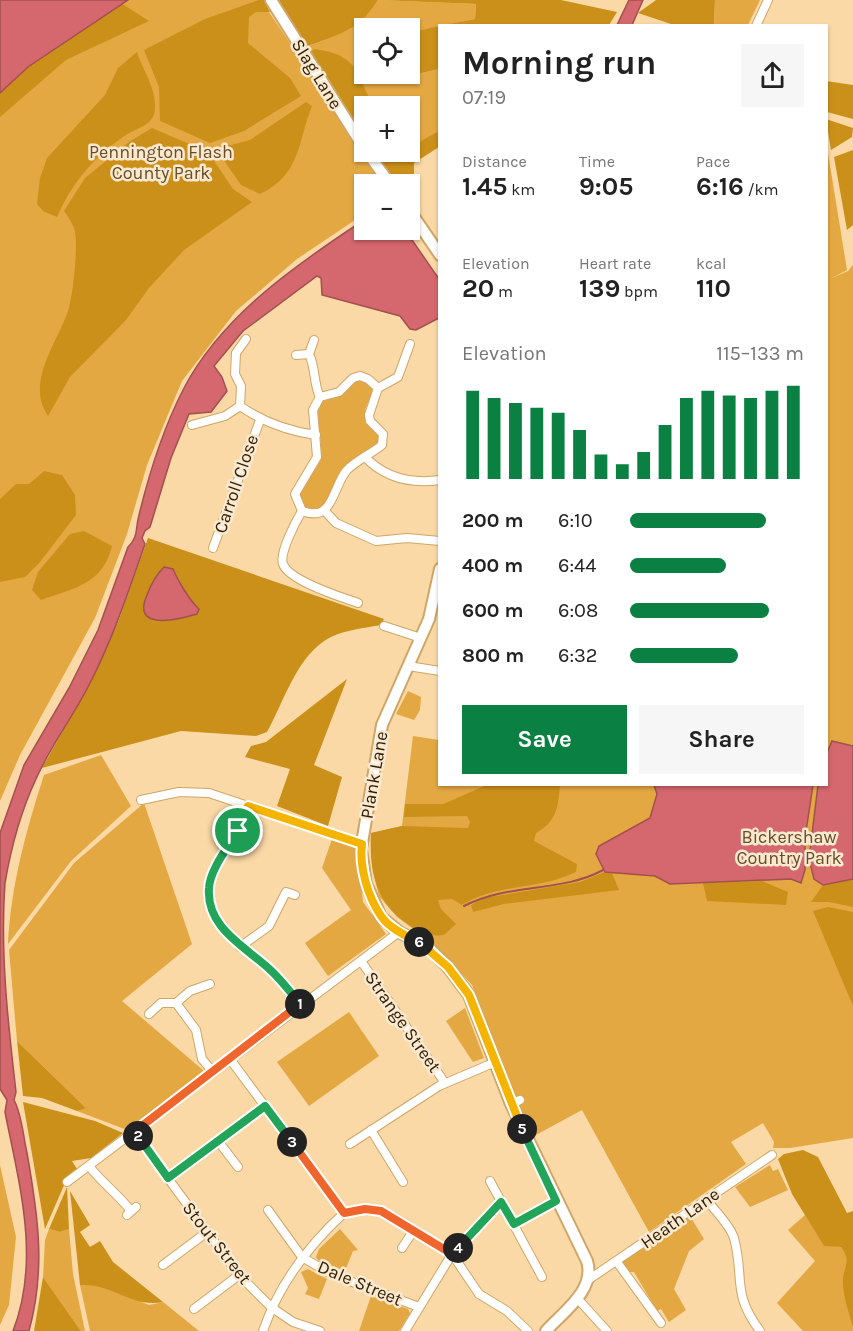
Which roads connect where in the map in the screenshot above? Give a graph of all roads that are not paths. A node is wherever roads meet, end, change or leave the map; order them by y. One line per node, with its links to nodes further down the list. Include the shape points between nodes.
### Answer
1 (271, 0): 4 (street, Slag Lane)
2 (768, 0): 3 (street)
3 (757, 24)
4 (354, 131)
5 (420, 226): 6 (street)
6 (438, 252)
7 (246, 339): 14 (street, via 236,353)
8 (314, 340): 10 (street)
9 (410, 344): 12 (street, via 398,377)
10 (309, 354): 11 (street); 13 (street)
11 (296, 355)
12 (378, 388): 13 (street, via 360,376 339,392); 18 (street, via 369,415 384,439)
13 (320, 397): 17 (street, via 313,410)
14 (240, 406): 15 (street); 16 (street, via 225,417)
15 (260, 420): 17 (street); 23 (street, Carroll Close)
16 (192, 425)
17 (316, 435): 21 (street, via 314,465 295,494)
18 (365, 458): 19 (street, via 386,476); 20 (street, via 342,476 331,505)
19 (438, 480)
20 (324, 510): 21 (street, via 315,514); 22 (street, via 336,523 376,541)
21 (302, 511): 25 (street, via 282,562 297,579 347,595)
22 (438, 541)
23 (213, 548)
24 (438, 580): 27 (street, Plank Lane)
25 (358, 603)
26 (384, 626): 27 (street)
27 (421, 638): 28 (street, Plank Lane)
28 (408, 666): 29 (street); 32 (street, Plank Lane, via 383,718)
29 (438, 671)
30 (141, 800): 31 (street, via 179,792 209,793)
31 (248, 806): 32 (street); 35 (street, via 208,887 220,926)
32 (362, 844): 34 (street, Plank Lane, via 366,884 381,917)
33 (295, 895): 35 (street, via 286,892 269,926)
34 (399, 932): 36 (street); 42 (street, Plank Lane, via 428,947 459,980 469,995)
35 (240, 947): 39 (street, via 283,981)
36 (361, 961): 39 (street); 44 (street, Strange Street)
37 (210, 984): 38 (street, via 190,991)
38 (176, 1003): 40 (street, via 161,1003); 43 (street, via 196,1030 202,1059)
39 (301, 1005): 41 (street)
40 (149, 1014)
41 (230, 1059): 43 (street); 45 (street)
42 (494, 1063): 44 (street); 58 (street, Plank Lane, via 515,1102)
43 (213, 1072): 47 (street)
44 (445, 1083): 46 (street)
45 (265, 1106): 48 (street); 62 (street)
46 (371, 1130): 49 (street); 56 (street)
47 (134, 1132): 51 (street); 53 (street, Stout Street)
48 (218, 1141): 52 (street); 53 (street)
49 (350, 1144)
50 (772, 1155): 57 (street, Heath Lane)
51 (89, 1166): 55 (street); 61 (street)
52 (238, 1167)
53 (168, 1178): 65 (street, Stout Street)
54 (490, 1181): 59 (street)
55 (67, 1182)
56 (403, 1182)
57 (707, 1200): 69 (street, Heath Lane); 85 (street, via 733,1236 740,1294)
58 (556, 1201): 63 (street); 73 (street, Plank Lane, via 586,1261)
59 (501, 1202): 63 (street); 67 (street)
60 (268, 1210): 68 (street)
61 (131, 1211)
62 (344, 1213): 64 (street, via 381,1211); 68 (street)
63 (514, 1224): 71 (street, via 540,1273)
64 (414, 1230): 66 (street); 67 (street)
65 (207, 1232): 70 (street); 72 (street, Stout Street)
66 (402, 1248)
67 (452, 1254): 76 (street); 82 (street, via 479,1294 507,1311)
68 (302, 1257): 75 (street); 76 (street, Dale Street, via 331,1275)
69 (617, 1262): 73 (street, Heath Lane); 78 (street)
70 (163, 1265)
71 (546, 1265)
72 (239, 1275): 75 (street, Stout Street); 77 (street)
73 (588, 1280): 74 (street)
74 (577, 1298): 83 (street); 84 (street)
75 (271, 1307): 79 (street); 80 (street, Stout Street, via 293,1322)
76 (419, 1307): 81 (street)
77 (194, 1309)
78 (661, 1323)
79 (263, 1331)
80 (320, 1331)
81 (405, 1331)
82 (528, 1331)
83 (546, 1331)
84 (607, 1331)
85 (760, 1331)

